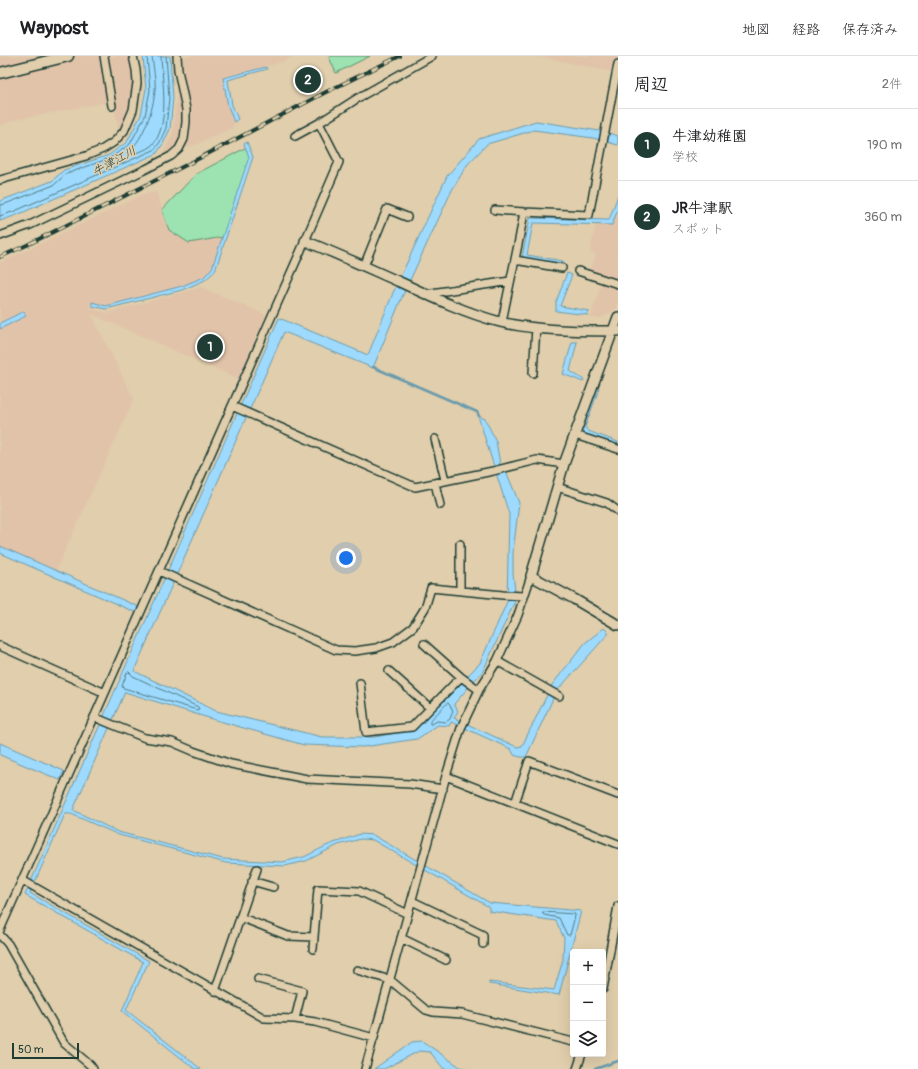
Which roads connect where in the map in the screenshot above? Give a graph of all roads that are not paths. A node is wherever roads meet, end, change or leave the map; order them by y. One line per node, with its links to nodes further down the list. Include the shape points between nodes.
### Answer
1 (68, 56): 7 (main road)
2 (104, 56): 8 (street)
3 (133, 56): 11 (street, via 137,83 133,110 124,131 114,142 86,156)
4 (177, 56): 15 (street, via 186,109 184,139 179,149 146,169 30,225)
5 (432, 56): 9 (street)
6 (618, 64): 13 (street, via 589,215)
7 (0, 73)
8 (112, 106)
9 (319, 123): 10 (street); 16 (street, via 339,162)
10 (295, 136)
11 (0, 180)
12 (495, 210): 13 (street)
13 (524, 212): 17 (street)
14 (407, 217): 18 (street, via 387,210)
15 (0, 236)
16 (305, 241): 18 (street); 29 (street)
17 (515, 260): 19 (street); 21 (street)
18 (364, 266): 23 (street)
19 (562, 268)
20 (578, 271): 22 (street)
21 (510, 281): 23 (street); 25 (street)
22 (618, 284)
23 (425, 294): 25 (street, via 474,315)
24 (618, 318): 27 (street)
25 (502, 322): 26 (street)
26 (536, 328): 27 (street); 28 (street)
27 (616, 331): 30 (street)
28 (533, 373)
29 (232, 406): 35 (street, via 415,487); 40 (street)
30 (575, 435): 32 (street); 33 (street)
31 (435, 439): 34 (street)
32 (618, 449)
33 (564, 464): 34 (street, via 537,460); 36 (street)
34 (445, 480): 35 (street)
35 (435, 483): 37 (street)
36 (557, 487): 38 (street, via 607,503); 41 (street)
37 (440, 505)
38 (618, 510)
39 (460, 544): 42 (street)
40 (159, 571): 42 (street, via 336,650 355,651 393,642 413,626 425,608 430,588); 52 (street)
41 (531, 576): 43 (street); 44 (street)
42 (460, 590): 43 (street)
43 (524, 596): 47 (street)
44 (618, 625)
45 (424, 644): 49 (street)
46 (0, 646): 52 (street)
47 (497, 661): 51 (street); 53 (street)
48 (389, 670): 54 (street)
49 (461, 677): 51 (street); 54 (street)
50 (360, 683): 54 (street, via 366,732 412,727)
51 (479, 690): 56 (street, via 464,720)
52 (105, 693): 55 (street)
53 (559, 696)
54 (430, 708)
55 (94, 717): 57 (street, via 145,738 172,742 193,752 231,764 307,779 410,784); 63 (street)
56 (446, 776): 57 (street); 59 (street)
57 (443, 789): 65 (street)
58 (618, 795): 59 (street, via 529,761)
59 (515, 803): 60 (street)
60 (618, 844)
61 (256, 869): 62 (street)
62 (252, 881): 64 (street); 68 (street)
63 (25, 882): 69 (street); 80 (street)
64 (273, 888)
65 (412, 901): 67 (street); 73 (street, via 483,935)
66 (618, 906): 79 (street)
67 (408, 914): 71 (street, via 359,891 318,889); 72 (street)
68 (240, 917): 71 (street, via 288,936); 80 (street)
69 (0, 930)
70 (0, 935): 85 (street, via 8,944 64,1043)
71 (314, 937): 74 (street)
72 (401, 938): 75 (street); 78 (street)
73 (484, 944)
74 (314, 949)
75 (446, 960)
76 (357, 970): 78 (street)
77 (258, 979): 81 (street, via 302,991)
78 (390, 980): 82 (street); 83 (street, via 426,1010 462,1014)
79 (604, 985)
80 (214, 991): 81 (street, via 264,1018)
81 (295, 1019): 82 (street)
82 (374, 1038): 86 (street)
83 (570, 1041)
84 (581, 1057): 87 (street)
85 (93, 1069)
86 (365, 1069)
87 (577, 1069)

